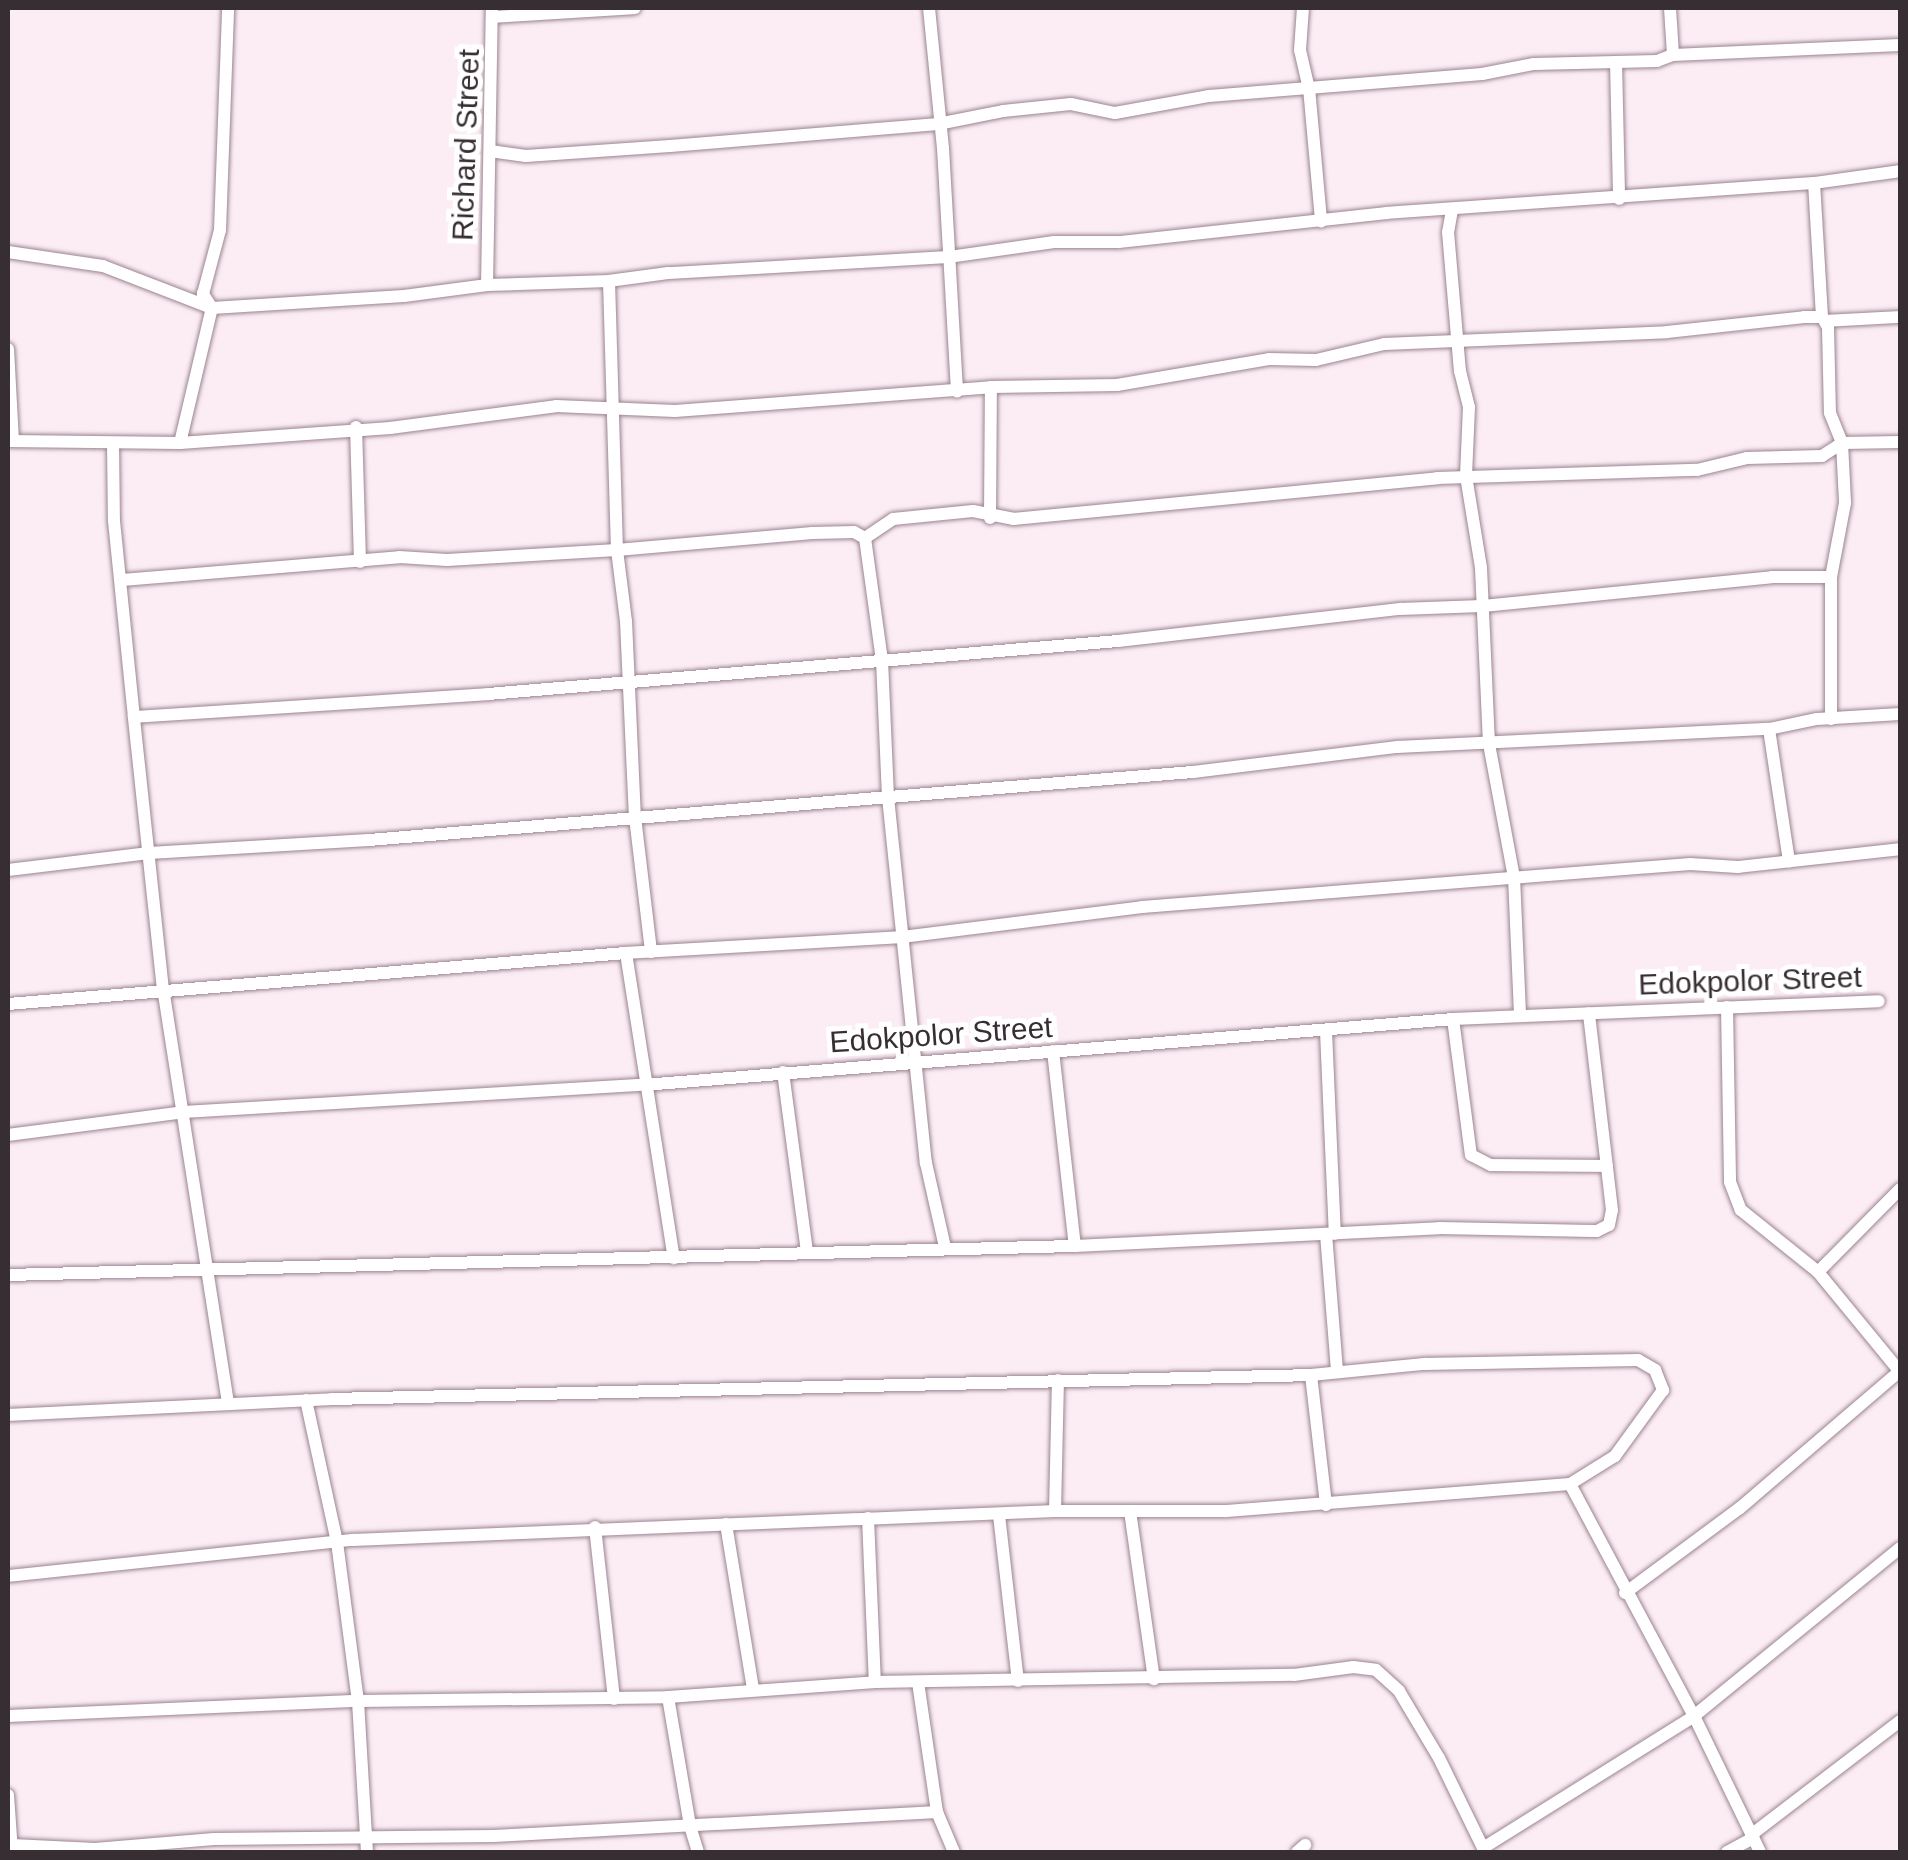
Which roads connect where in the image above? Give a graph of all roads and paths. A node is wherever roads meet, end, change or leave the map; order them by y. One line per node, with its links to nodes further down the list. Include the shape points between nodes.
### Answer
1 (228, 8): 22 (street, via 220,230 204,294)
2 (635, 8): 6 (street)
3 (929, 8): 11 (street)
4 (1303, 8): 10 (street, via 1300,50)
5 (1670, 8): 8 (street)
6 (492, 12): 12 (street, Richard Street)
7 (1900, 45): 8 (street)
8 (1674, 55): 9 (street)
9 (1616, 62): 10 (street); 15 (street)
10 (1309, 86): 11 (street, via 1114,113 1072,104 1004,110); 17 (street)
11 (938, 124): 12 (street, via 526,156); 19 (street)
12 (490, 151): 21 (street, Richard Street)
13 (1900, 171): 14 (street)
14 (1814, 183): 15 (street); 24 (street)
15 (1619, 200): 16 (street)
16 (1452, 210): 17 (street); 25 (street, via 1448,232)
17 (1321, 221): 19 (street)
18 (8, 252): 22 (street, via 103,266)
19 (948, 257): 20 (street); 28 (street)
20 (609, 281): 21 (street); 29 (street)
21 (488, 284): 22 (street)
22 (212, 308): 33 (street)
23 (1900, 317): 24 (street)
24 (1823, 319): 25 (street); 34 (street, via 1830,413)
25 (1460, 343): 27 (street, via 1384,344 1316,360 1269,359 1117,385); 36 (street, via 1470,407)
26 (8, 350): 31 (street)
27 (991, 387): 28 (street); 37 (street)
28 (957, 392): 29 (street)
29 (611, 411): 30 (street, via 556,406); 39 (street)
30 (356, 428): 33 (street); 40 (street)
31 (10, 441): 35 (street)
32 (1900, 442): 34 (street)
33 (180, 443): 35 (street)
34 (1842, 443): 36 (street, via 1822,456 1747,458 1696,470); 41 (street, via 1845,503)
35 (113, 444): 42 (street)
36 (1466, 476): 37 (street); 43 (street)
37 (990, 518): 38 (street, via 974,511 893,519)
38 (866, 538): 39 (street, via 812,532); 44 (street)
39 (617, 550): 40 (street); 45 (street)
40 (360, 562): 42 (street)
41 (1832, 577): 43 (street, via 1772,576); 48 (street)
42 (122, 580): 47 (street)
43 (1482, 606): 44 (street, via 1400,608); 50 (street)
44 (882, 660): 45 (street); 51 (street)
45 (628, 680): 47 (street); 52 (street)
46 (1900, 714): 48 (street)
47 (134, 716): 54 (street)
48 (1831, 718): 49 (street)
49 (1769, 729): 50 (street); 55 (street)
50 (1489, 744): 51 (street, via 1397,747); 57 (street)
51 (888, 798): 52 (street); 58 (street)
52 (636, 817): 54 (street); 59 (street)
53 (1900, 849): 55 (street)
54 (149, 853): 56 (street); 61 (street)
55 (1789, 861): 57 (street)
56 (8, 870)
57 (1514, 877): 58 (street, via 1142,907); 66 (street)
58 (902, 936): 59 (street); 70 (street)
59 (650, 952): 60 (street)
60 (626, 954): 61 (street); 72 (street)
61 (163, 990): 63 (street); 73 (street)
62 (1879, 1001): 64 (street, Edokpolor Street)
63 (8, 1004)
64 (1727, 1008): 65 (street, Edokpolor Street); 83 (street, via 1730,1182 1741,1210)
65 (1589, 1013): 66 (street, Edokpolor Street); 75 (street)
66 (1520, 1016): 67 (street, Edokpolor Street)
67 (1453, 1020): 68 (street, Edokpolor Street); 75 (street, via 1471,1156 1491,1164)
68 (1326, 1030): 69 (street, Edokpolor Street); 77 (street)
69 (1053, 1051): 70 (street, Edokpolor Street); 78 (street)
70 (916, 1062): 71 (street, Edokpolor Street); 79 (street, via 930,1196)
71 (783, 1072): 72 (street, Edokpolor Street); 80 (street)
72 (644, 1084): 73 (street, Edokpolor Street); 81 (street)
73 (185, 1112): 74 (street, Edokpolor Street); 82 (street)
74 (8, 1135)
75 (1607, 1166): 77 (street, via 1612,1210 1609,1225 1597,1231)
76 (1900, 1189): 83 (street)
77 (1331, 1234): 78 (street); 86 (street)
78 (1075, 1246): 79 (street)
79 (945, 1247): 80 (street)
80 (807, 1251): 81 (street)
81 (674, 1258): 82 (street)
82 (210, 1269): 84 (street); 90 (street)
83 (1818, 1272): 85 (street)
84 (8, 1276)
85 (1900, 1371): 103 (street, via 1740,1508)
86 (1336, 1372): 87 (street); 92 (street, via 1615,1358 1655,1370 1662,1390 1615,1456)
87 (1311, 1375): 88 (street); 93 (street)
88 (1058, 1380): 89 (street); 94 (street)
89 (306, 1400): 90 (street); 100 (street)
90 (228, 1403): 91 (street)
91 (8, 1415)
92 (1570, 1484): 93 (street); 103 (street)
93 (1326, 1505): 95 (street)
94 (1054, 1511): 95 (street); 96 (street)
95 (1130, 1511): 104 (street)
96 (1000, 1515): 97 (street); 105 (street)
97 (868, 1518): 98 (street); 106 (street)
98 (726, 1524): 99 (street); 108 (street)
99 (595, 1527): 100 (street); 110 (street)
100 (337, 1542): 102 (street); 111 (street)
101 (1900, 1548): 113 (street)
102 (8, 1576)
103 (1625, 1594): 113 (street)
104 (1154, 1679): 105 (street); 121 (street, via 1376,1670 1409,1708)
105 (1018, 1681): 107 (street)
106 (876, 1682): 107 (street); 108 (street)
107 (918, 1682): 116 (street)
108 (752, 1688): 109 (street)
109 (668, 1696): 110 (street); 117 (street)
110 (614, 1698): 111 (street)
111 (358, 1701): 112 (street); 119 (street)
112 (8, 1716)
113 (1694, 1716): 118 (street); 121 (street)
114 (1900, 1722): 118 (street)
115 (8, 1794): 120 (street)
116 (937, 1812): 117 (street); 123 (street)
117 (690, 1826): 119 (street); 122 (street)
118 (1752, 1836): 124 (street); 125 (street)
119 (366, 1846): 120 (street, via 214,1840)
120 (12, 1849)
121 (1480, 1850)
122 (698, 1852)
123 (954, 1852)
124 (1727, 1852)
125 (1760, 1852)

